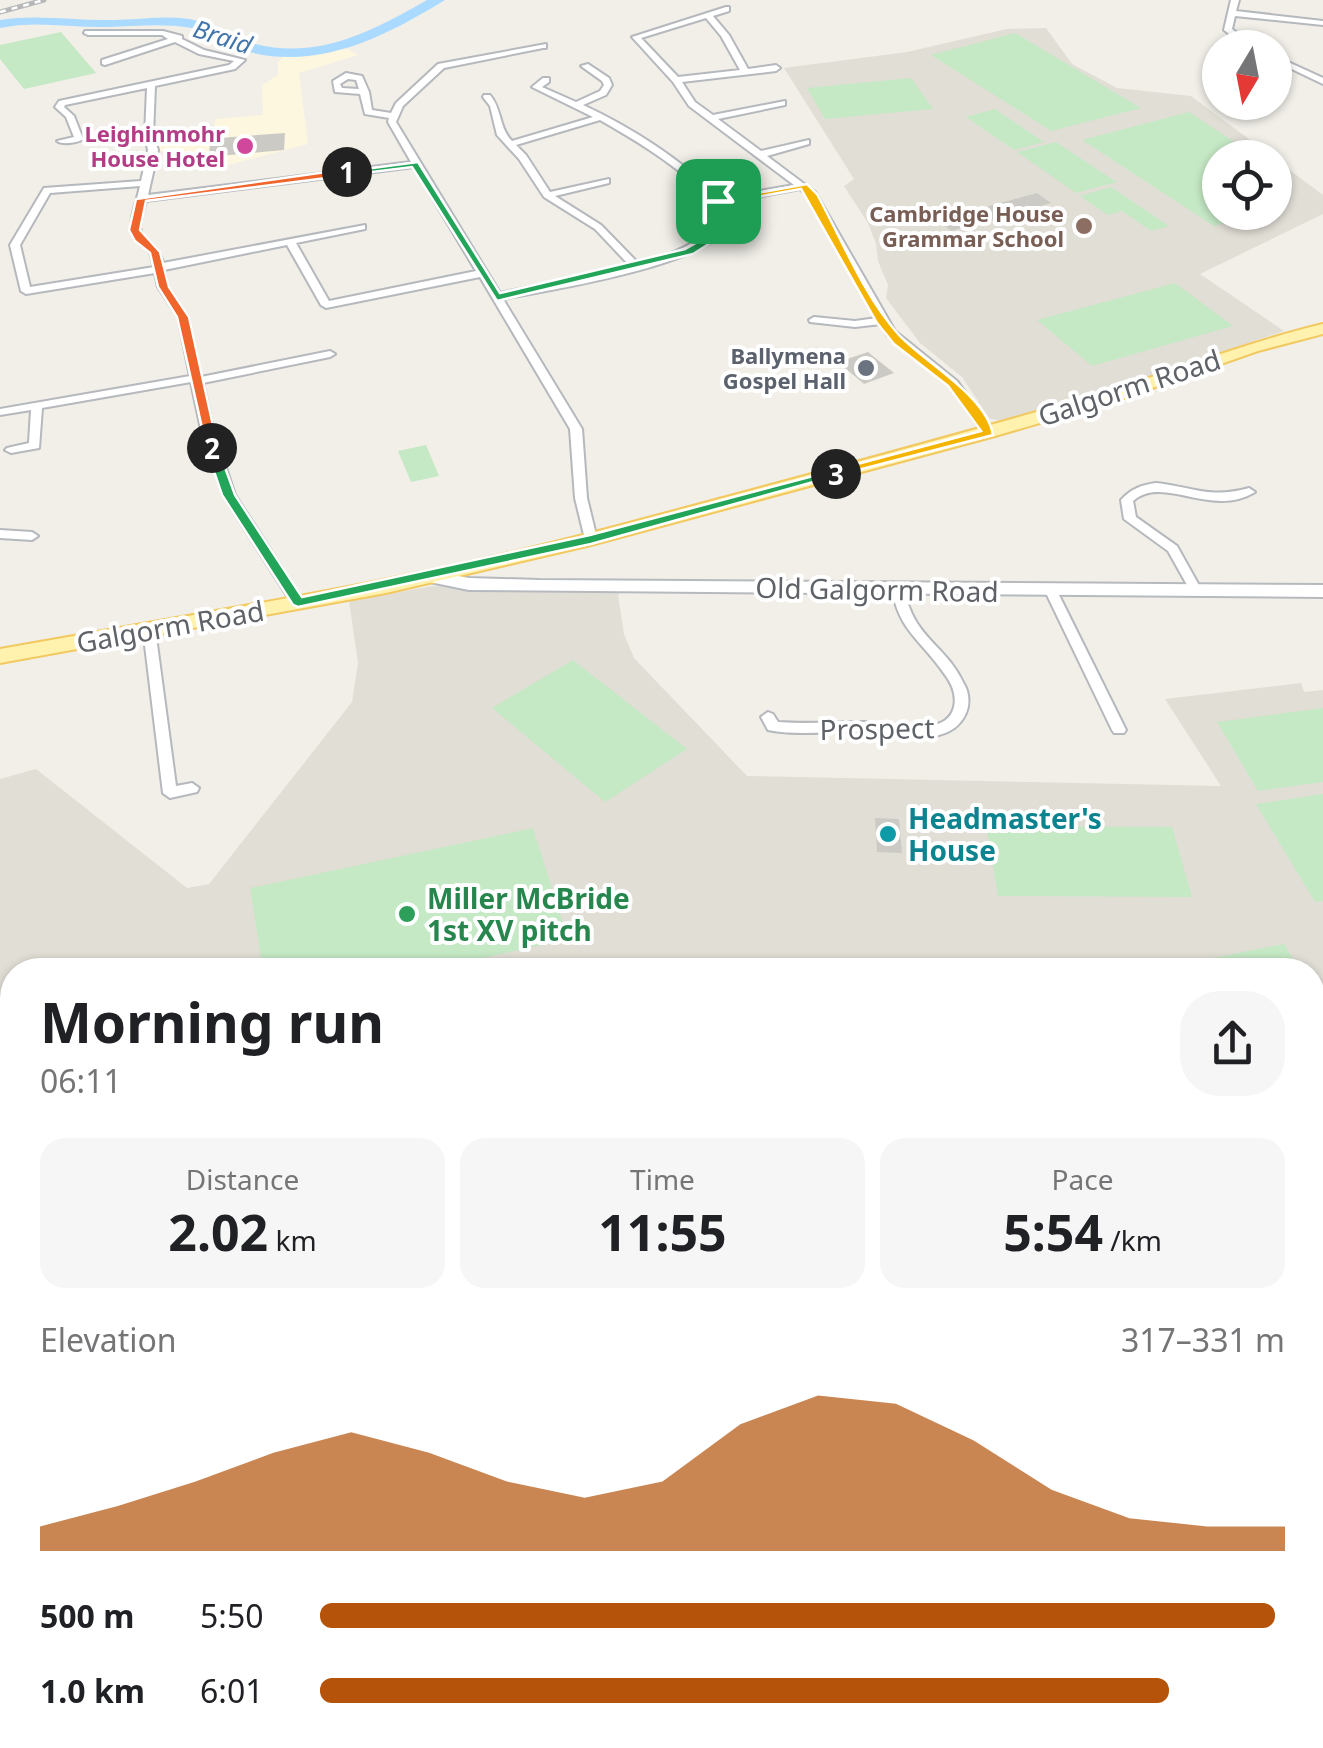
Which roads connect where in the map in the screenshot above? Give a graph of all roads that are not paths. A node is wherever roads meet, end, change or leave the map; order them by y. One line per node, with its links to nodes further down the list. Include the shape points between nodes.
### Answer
1 (1235, 0): 3 (street)
2 (726, 10): 4 (street)
3 (1231, 13): 5 (street); 6 (street)
4 (707, 14): 15 (street); 17 (street, via 636,37)
5 (1320, 23): 8 (street)
6 (1228, 30)
7 (88, 33): 9 (street)
8 (1318, 34)
9 (179, 38): 11 (street); 19 (street, via 202,52 245,60)
10 (543, 46): 26 (street, via 446,63 417,85)
11 (109, 59)
12 (585, 66): 25 (street, via 608,86)
13 (1292, 66): 18 (street)
14 (776, 68): 15 (street)
15 (744, 72): 17 (street)
16 (546, 80): 25 (street, via 536,86)
17 (676, 80): 28 (street)
18 (1323, 81)
19 (151, 83): 23 (street); 29 (street, via 60,104 79,134 79,140)
20 (365, 92): 26 (street, via 368,112)
21 (487, 97): 31 (street)
22 (168, 100): 23 (street)
23 (152, 102): 35 (street)
24 (782, 103): 28 (street)
25 (576, 105): 27 (street)
26 (394, 116): 33 (street, via 392,128)
27 (602, 117): 31 (street); 39 (street)
28 (712, 118): 32 (street)
29 (61, 141)
30 (806, 142): 32 (street)
31 (510, 144): 37 (street)
32 (762, 154): 36 (street)
33 (414, 164): 38 (street); 44 (street)
34 (606, 181): 37 (street)
35 (146, 182): 38 (street); 43 (street, via 45,192 16,245 30,295)
36 (803, 186): 39 (street); 49 (street)
37 (547, 195): 42 (street, via 598,227)
38 (141, 199): 43 (street, via 135,230)
39 (718, 201): 42 (street, via 725,218 712,238 678,256)
40 (362, 227): 41 (street)
41 (290, 241): 43 (street); 46 (street)
42 (636, 266): 45 (street)
43 (160, 268): 52 (street, via 163,287 183,317)
44 (482, 273): 45 (street); 46 (street)
45 (497, 297): 60 (street, via 576,429)
46 (326, 304): 47 (street)
47 (336, 319)
48 (814, 320): 49 (street)
49 (882, 321): 55 (street, via 898,342 952,383)
50 (1323, 330): 55 (main road, Galgorm Road)
51 (330, 354): 52 (street)
52 (197, 380): 53 (street); 66 (street, via 229,495)
53 (37, 406): 54 (street); 56 (street, via 35,446)
54 (0, 412)
55 (988, 432): 60 (main road, Galgorm Road)
56 (10, 450)
57 (1249, 492): 63 (street, via 1212,498 1153,487 1127,500 1130,518 1172,549)
58 (0, 534): 59 (street)
59 (32, 536)
60 (591, 540): 61 (main road, Galgorm Road)
61 (432, 576): 62 (street, Old Galgorm Road, via 538,586); 66 (main road, Galgorm Road)
62 (898, 588): 64 (street, Old Galgorm Road); 69 (street, Prospect, via 905,620 959,686 962,706 954,721 915,732 773,726)
63 (1196, 589): 64 (street, Old Galgorm Road); 65 (street, Old Galgorm Road)
64 (1051, 590): 70 (street)
65 (1323, 591)
66 (298, 602): 67 (main road, Galgorm Road)
67 (149, 629): 68 (main road, Galgorm Road); 71 (street, via 170,793)
68 (0, 656)
69 (768, 717)
70 (1118, 730)
71 (192, 788)

